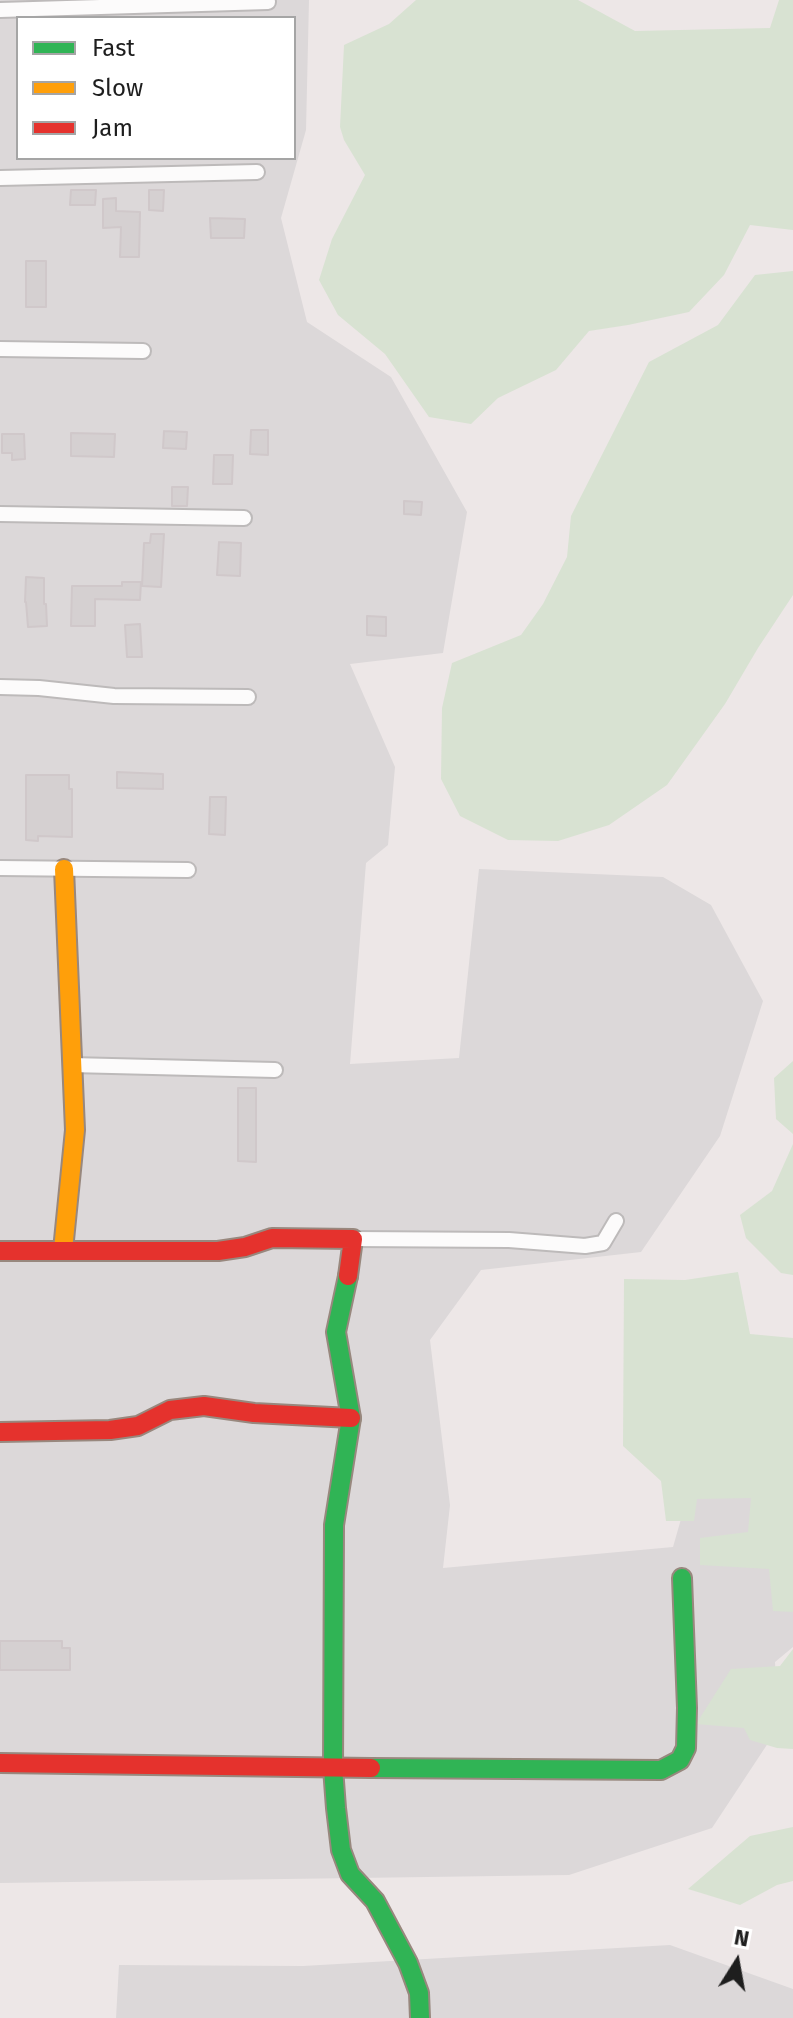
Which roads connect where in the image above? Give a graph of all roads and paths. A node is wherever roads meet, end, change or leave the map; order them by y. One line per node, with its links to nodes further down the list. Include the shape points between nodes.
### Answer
1 (268, 2): 2 (street)
2 (0, 10)
3 (257, 172): 4 (street)
4 (0, 178)
5 (0, 349): 6 (street)
6 (143, 351)
7 (0, 514): 8 (street)
8 (244, 518)
9 (0, 687): 10 (street)
10 (248, 697)
11 (0, 868): 12 (street)
12 (64, 869): 13 (street); 14 (street)
13 (188, 870)
14 (71, 1065): 15 (street); 18 (street, via 75,1130)
15 (275, 1070)
16 (616, 1221): 17 (street, via 603,1243 585,1246)
17 (353, 1239): 18 (street, via 272,1238 218,1251); 20 (street, via 336,1332)
18 (63, 1250): 19 (street)
19 (0, 1251)
20 (351, 1418): 21 (street, via 204,1406 170,1410 138,1426 110,1430); 24 (street, via 334,1525)
21 (0, 1432)
22 (682, 1578): 24 (street, via 687,1708 686,1748 680,1760 661,1770)
23 (0, 1763): 24 (street)
24 (333, 1768): 25 (street, via 341,1850 350,1874 375,1901 408,1963 419,1993)
25 (420, 2018)

